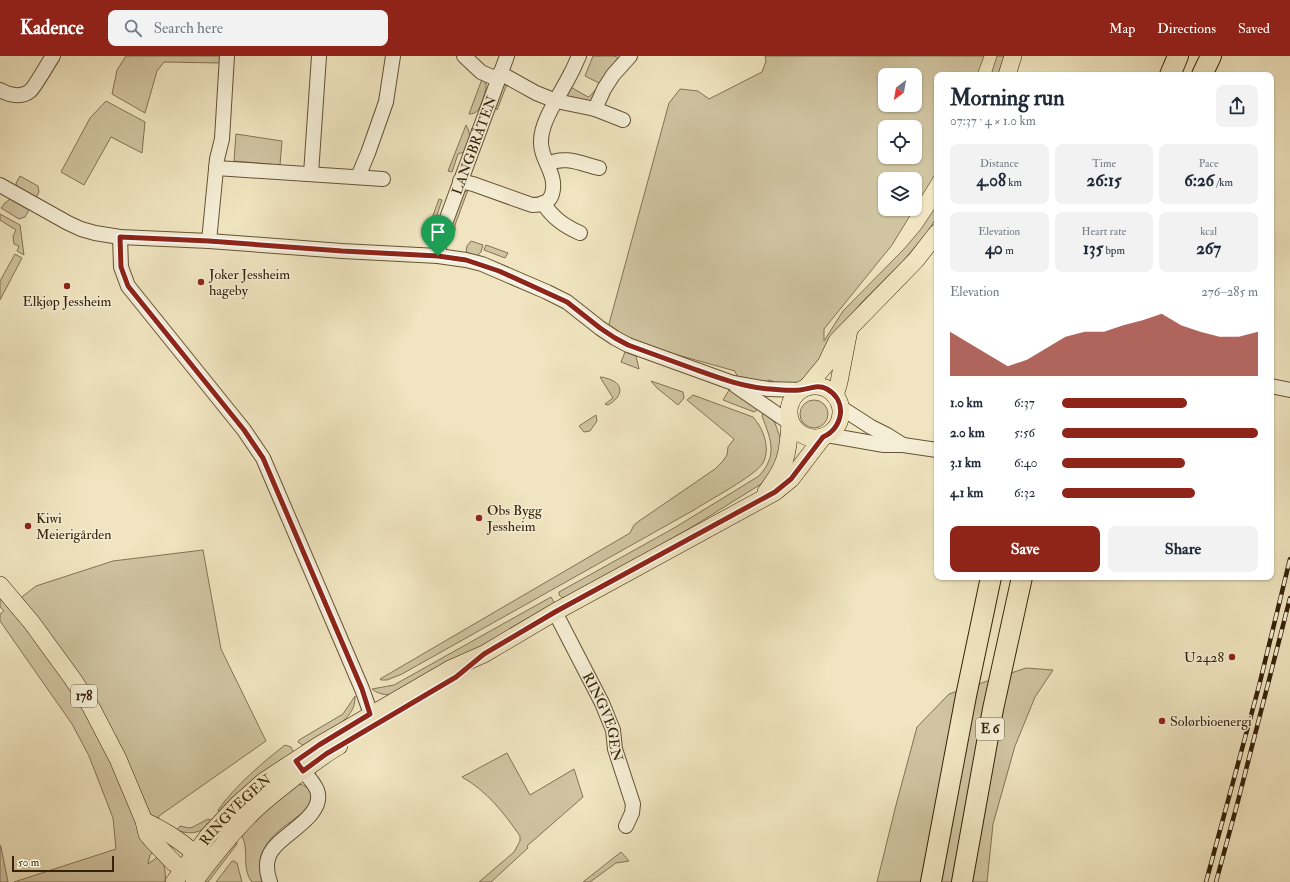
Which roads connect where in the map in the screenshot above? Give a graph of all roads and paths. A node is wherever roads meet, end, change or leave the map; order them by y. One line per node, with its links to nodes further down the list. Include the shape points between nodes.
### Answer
1 (53, 56): 16 (street, via 30,91 21,96)
2 (227, 56): 21 (street, via 222,139)
3 (319, 56): 23 (street)
4 (393, 56): 24 (street, via 386,102)
5 (464, 56): 15 (street, LANGBRÅTEN, via 481,72)
6 (507, 56): 15 (street, LANGBRÅTEN)
7 (579, 56): 17 (street)
8 (630, 56): 18 (street, via 613,75)
9 (1013, 56): 12 (main road)
10 (1178, 56): 13 (highway)
11 (1210, 56): 14 (highway)
12 (1007, 72)
13 (1171, 72)
14 (1203, 72)
15 (498, 76): 17 (street); 26 (street, LANGBRÅTEN)
16 (0, 90)
17 (556, 101): 18 (street); 20 (street, via 541,138 541,149)
18 (595, 109): 19 (street)
19 (623, 120)
20 (548, 164): 22 (street, via 565,159); 28 (street, via 553,185 552,195)
21 (216, 168): 23 (street); 32 (street)
22 (600, 168)
23 (311, 174): 24 (street)
24 (358, 177): 25 (street)
25 (383, 179)
26 (460, 181): 28 (street, via 532,205); 33 (street, LANGBRÅTEN, via 440,236)
27 (0, 185): 30 (street, via 81,230)
28 (543, 203): 29 (street, via 557,220)
29 (580, 233)
30 (120, 237): 32 (street); 50 (street, via 121,267 128,286 244,430 263,458)
31 (934, 237): 34 (main road, via 916,260)
32 (209, 241): 33 (street)
33 (438, 256): 35 (street, via 466,260 499,271 567,302 605,332 628,345)
34 (849, 329): 37 (main road, via 837,341 826,364); 39 (main road)
35 (733, 383): 37 (street, via 768,389); 40 (street)
36 (1274, 387): 38 (street)
37 (804, 389): 39 (main road, via 825,388); 40 (main road, via 796,394 790,404)
38 (1290, 390)
39 (837, 401): 41 (main road, via 841,413 838,423 836,428); 42 (street, via 871,427)
40 (790, 423): 41 (main road, via 804,435 816,438); 44 (main road, RINGVEGEN, via 789,449 782,468)
41 (825, 436): 42 (street, via 884,445); 44 (main road, RINGVEGEN, via 791,479)
42 (903, 445): 43 (street)
43 (934, 450)
44 (758, 503): 48 (main road, RINGVEGEN)
45 (990, 580): 58 (highway, E 6)
46 (1021, 580): 59 (highway, E 6, via 993,709)
47 (0, 585): 52 (main road, 178, via 32,623 91,707 118,758)
48 (555, 612): 49 (main road, RINGVEGEN); 53 (street, RINGVEGEN, via 602,703 613,730 615,749 633,804)
49 (484, 654): 50 (main road, RINGVEGEN, via 450,669); 51 (main road, RINGVEGEN, via 456,677 326,754)
50 (370, 714): 51 (main road, RINGVEGEN, via 319,745)
51 (299, 766): 54 (main road, RINGVEGEN, via 264,781 253,790); 56 (main road, RINGVEGEN, via 249,815); 57 (street, via 317,789 319,799 314,810 273,849 266,871)
52 (144, 821): 54 (main road, via 157,826); 55 (main road, 178, via 147,834 174,863)
53 (626, 826)
54 (194, 854): 55 (main road, RINGVEGEN); 56 (main road)
55 (179, 875): 56 (main road)
56 (198, 876)
57 (270, 882)
58 (931, 882)
59 (962, 882)

